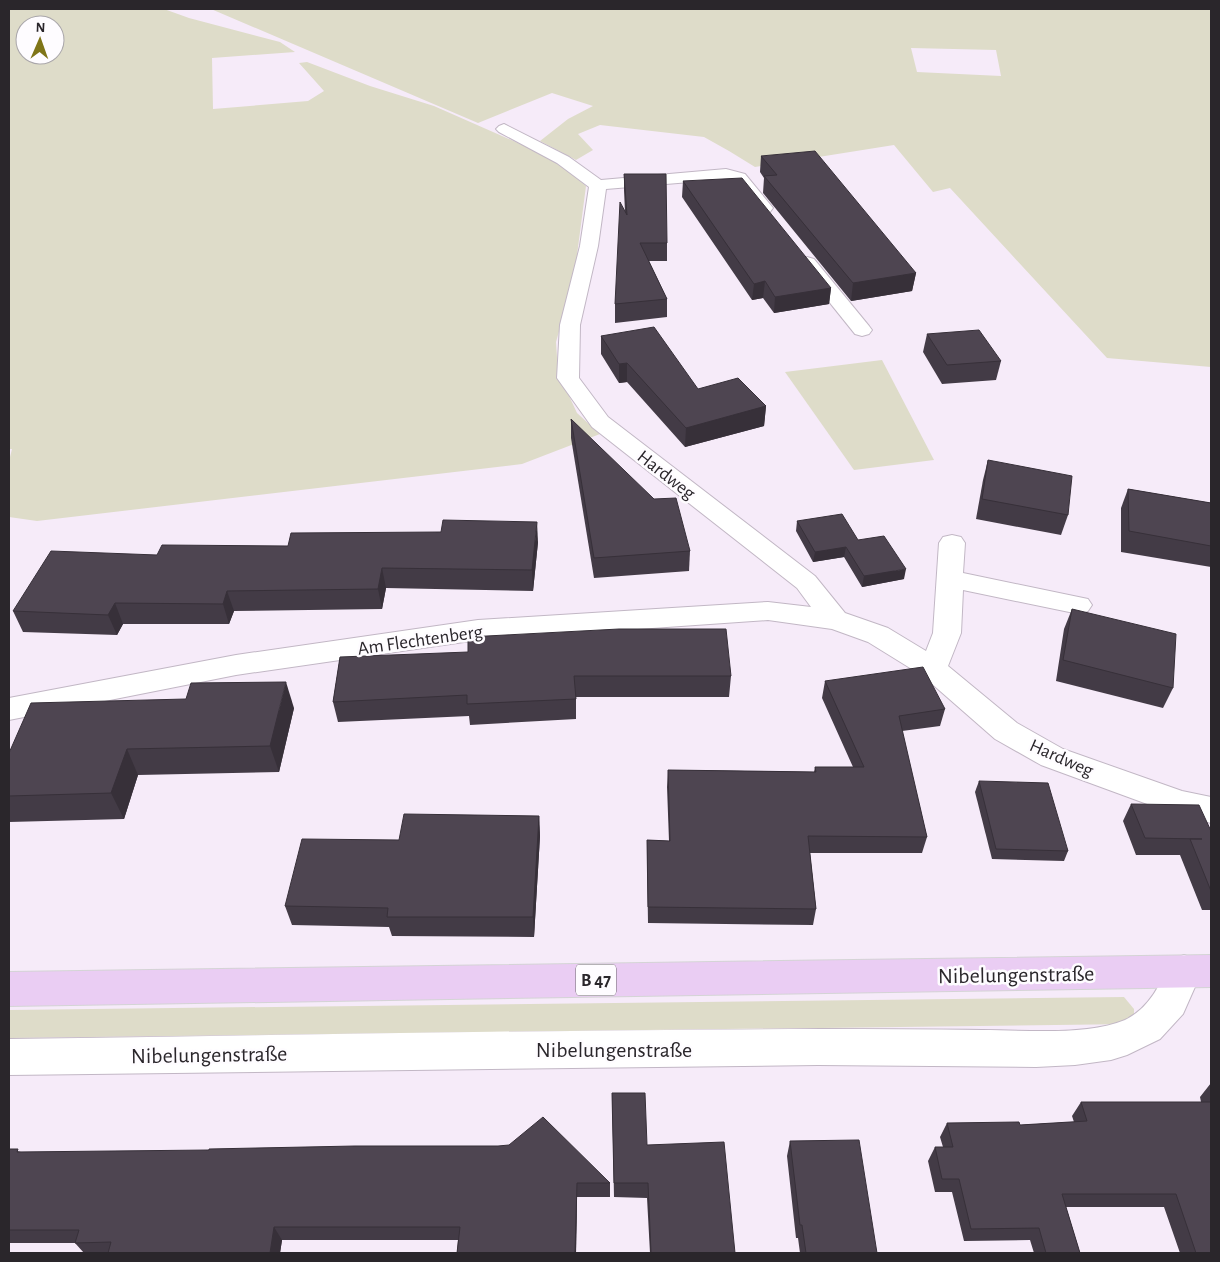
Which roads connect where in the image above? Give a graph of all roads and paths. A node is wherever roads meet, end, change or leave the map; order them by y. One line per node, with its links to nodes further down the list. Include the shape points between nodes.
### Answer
1 (504, 129): 2 (street, via 564,160)
2 (598, 185): 3 (street, via 726,174 739,177); 9 (street, Hardweg, via 589,246 570,325 568,378 600,422 806,582)
3 (776, 223)
4 (799, 252): 5 (street)
5 (862, 330)
6 (952, 542): 7 (street)
7 (950, 579): 8 (street); 10 (street, via 947,633)
8 (1079, 605)
9 (835, 620): 10 (street, Hardweg, via 878,636); 11 (street, Am Flechtenberg, via 768,612 478,630 236,665)
10 (933, 670): 12 (street, Hardweg, via 1006,730 1052,757 1180,803)
11 (9, 709)
12 (1211, 810)
13 (1198, 971): 14 (main road, Nibelungenstraße / B 47); 15 (street, Nibelungenstraße, via 1178,990 1152,1024 1127,1037 1087,1046)
14 (9, 989)
15 (9, 1057)

